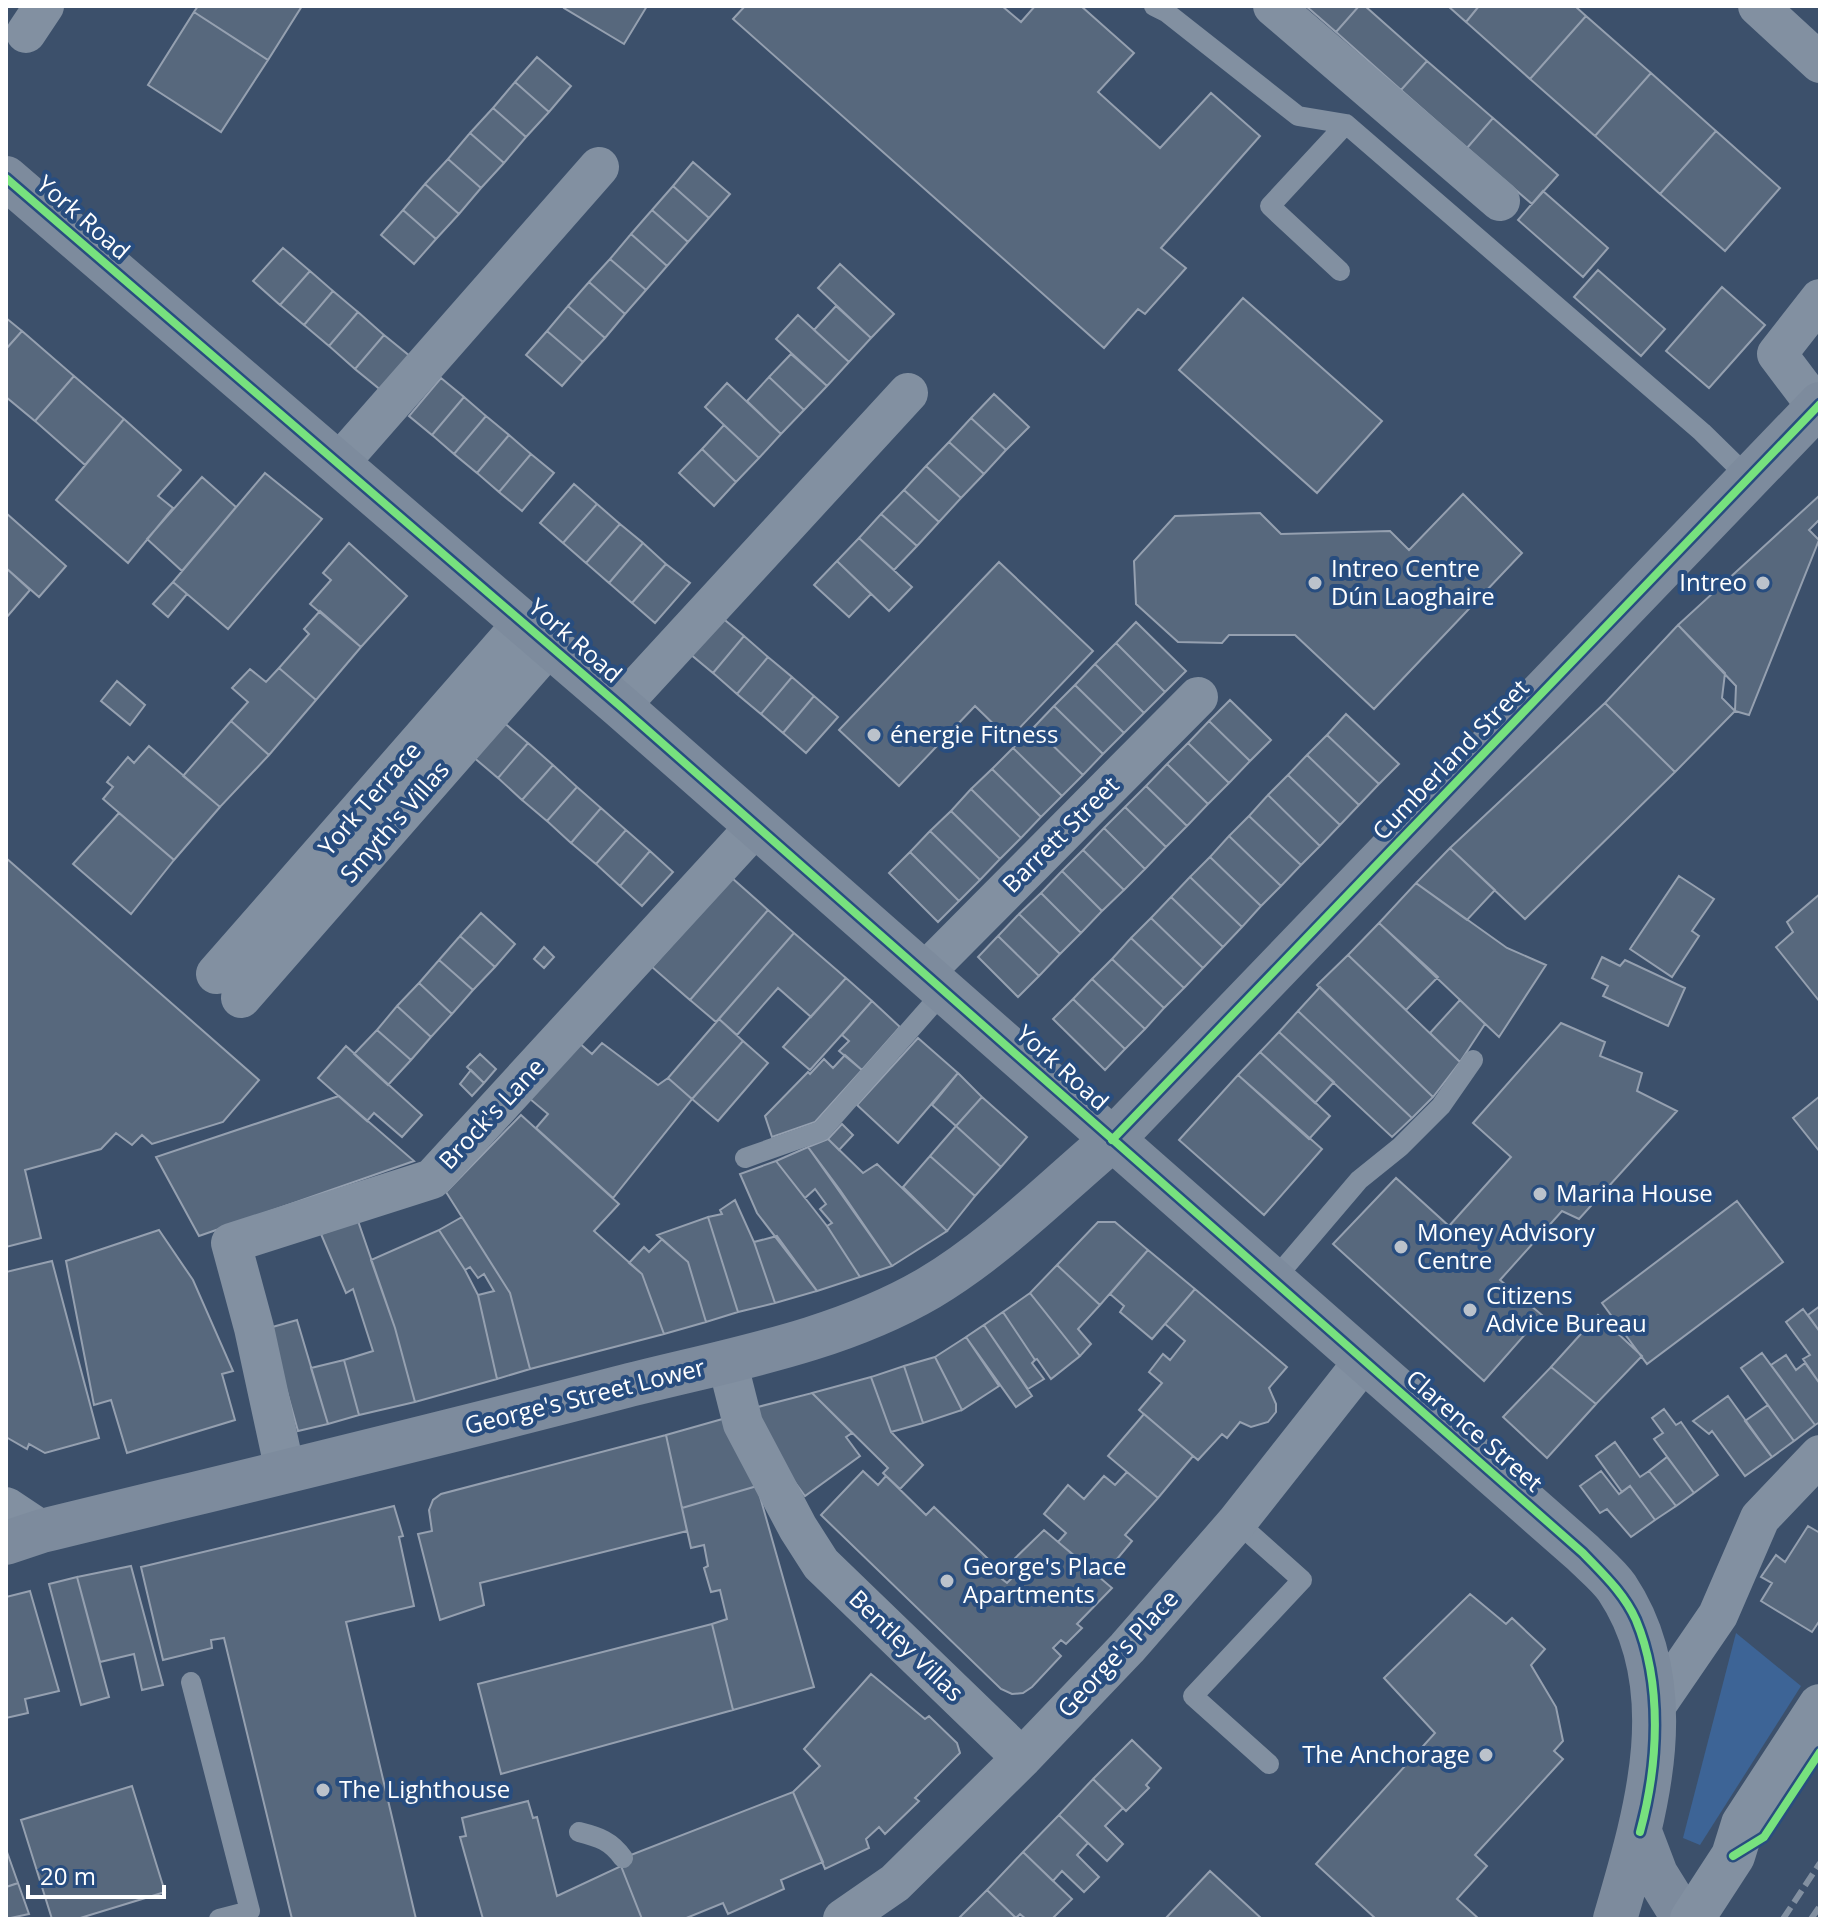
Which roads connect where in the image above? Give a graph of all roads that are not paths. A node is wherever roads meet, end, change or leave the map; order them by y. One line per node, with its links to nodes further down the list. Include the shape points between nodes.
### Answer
1 (1154, 6): 5 (lane, via 1298,116)
2 (1273, 6): 8 (street)
3 (1758, 6): 4 (street)
4 (1820, 63)
5 (1346, 124): 9 (lane, via 1270,206); 14 (lane)
6 (599, 167): 13 (street)
7 (6, 178): 13 (main road, York Road)
8 (1500, 201)
9 (1340, 271)
10 (1820, 299): 12 (street, via 1777,354)
11 (908, 393): 17 (street)
12 (1819, 406): 14 (main road, Cumberland Street)
13 (339, 463): 15 (main road, York Road)
14 (1750, 479): 22 (main road, Cumberland Street)
15 (536, 634): 17 (main road, York Road); 20 (street, Smyth's Villas)
16 (1198, 697): 19 (street, Barrett Street)
17 (620, 706): 18 (main road, York Road)
18 (756, 826): 19 (main road, York Road); 28 (street, Brock's Lane, via 432,1179 231,1243)
19 (934, 982): 22 (main road, York Road); 23 (lane, via 821,1131)
20 (229, 986)
21 (1473, 1060): 24 (lane, via 1441,1106 1359,1180)
22 (1112, 1140): 24 (main road, Clarence Street); 25 (main road, George's Street Lower, via 993,1243 930,1287 877,1314)
23 (745, 1158)
24 (1273, 1281): 26 (main road, Clarence Street)
25 (727, 1361): 28 (main road, George's Street Lower); 35 (street, Bentley Villas, via 743,1424 821,1564)
26 (1364, 1361): 30 (street, George's Place); 34 (main road, Clarence Street, via 1615,1585 1636,1620)
27 (1820, 1455): 34 (street, via 1760,1518 1718,1615)
28 (285, 1471): 31 (main road, George's Street Lower)
29 (6, 1507): 31 (street)
30 (1237, 1522): 35 (street, George's Place); 36 (lane, via 1302,1580 1193,1696)
31 (24, 1537)
32 (191, 1682): 40 (lane, via 250,1911)
33 (1820, 1706): 44 (highway, via 1743,1824 1733,1856)
34 (1655, 1707): 38 (main road, Clarence Street, via 1653,1760)
35 (1022, 1758): 41 (street, George's Place, via 895,1883)
36 (1269, 1764)
37 (579, 1832): 39 (lane, via 601,1837)
38 (1640, 1832): 42 (main road, Clarence Street); 43 (main road, via 1656,1874)
39 (623, 1858)
40 (219, 1919)
41 (843, 1919)
42 (1615, 1919)
43 (1684, 1919)
44 (1692, 1919)

